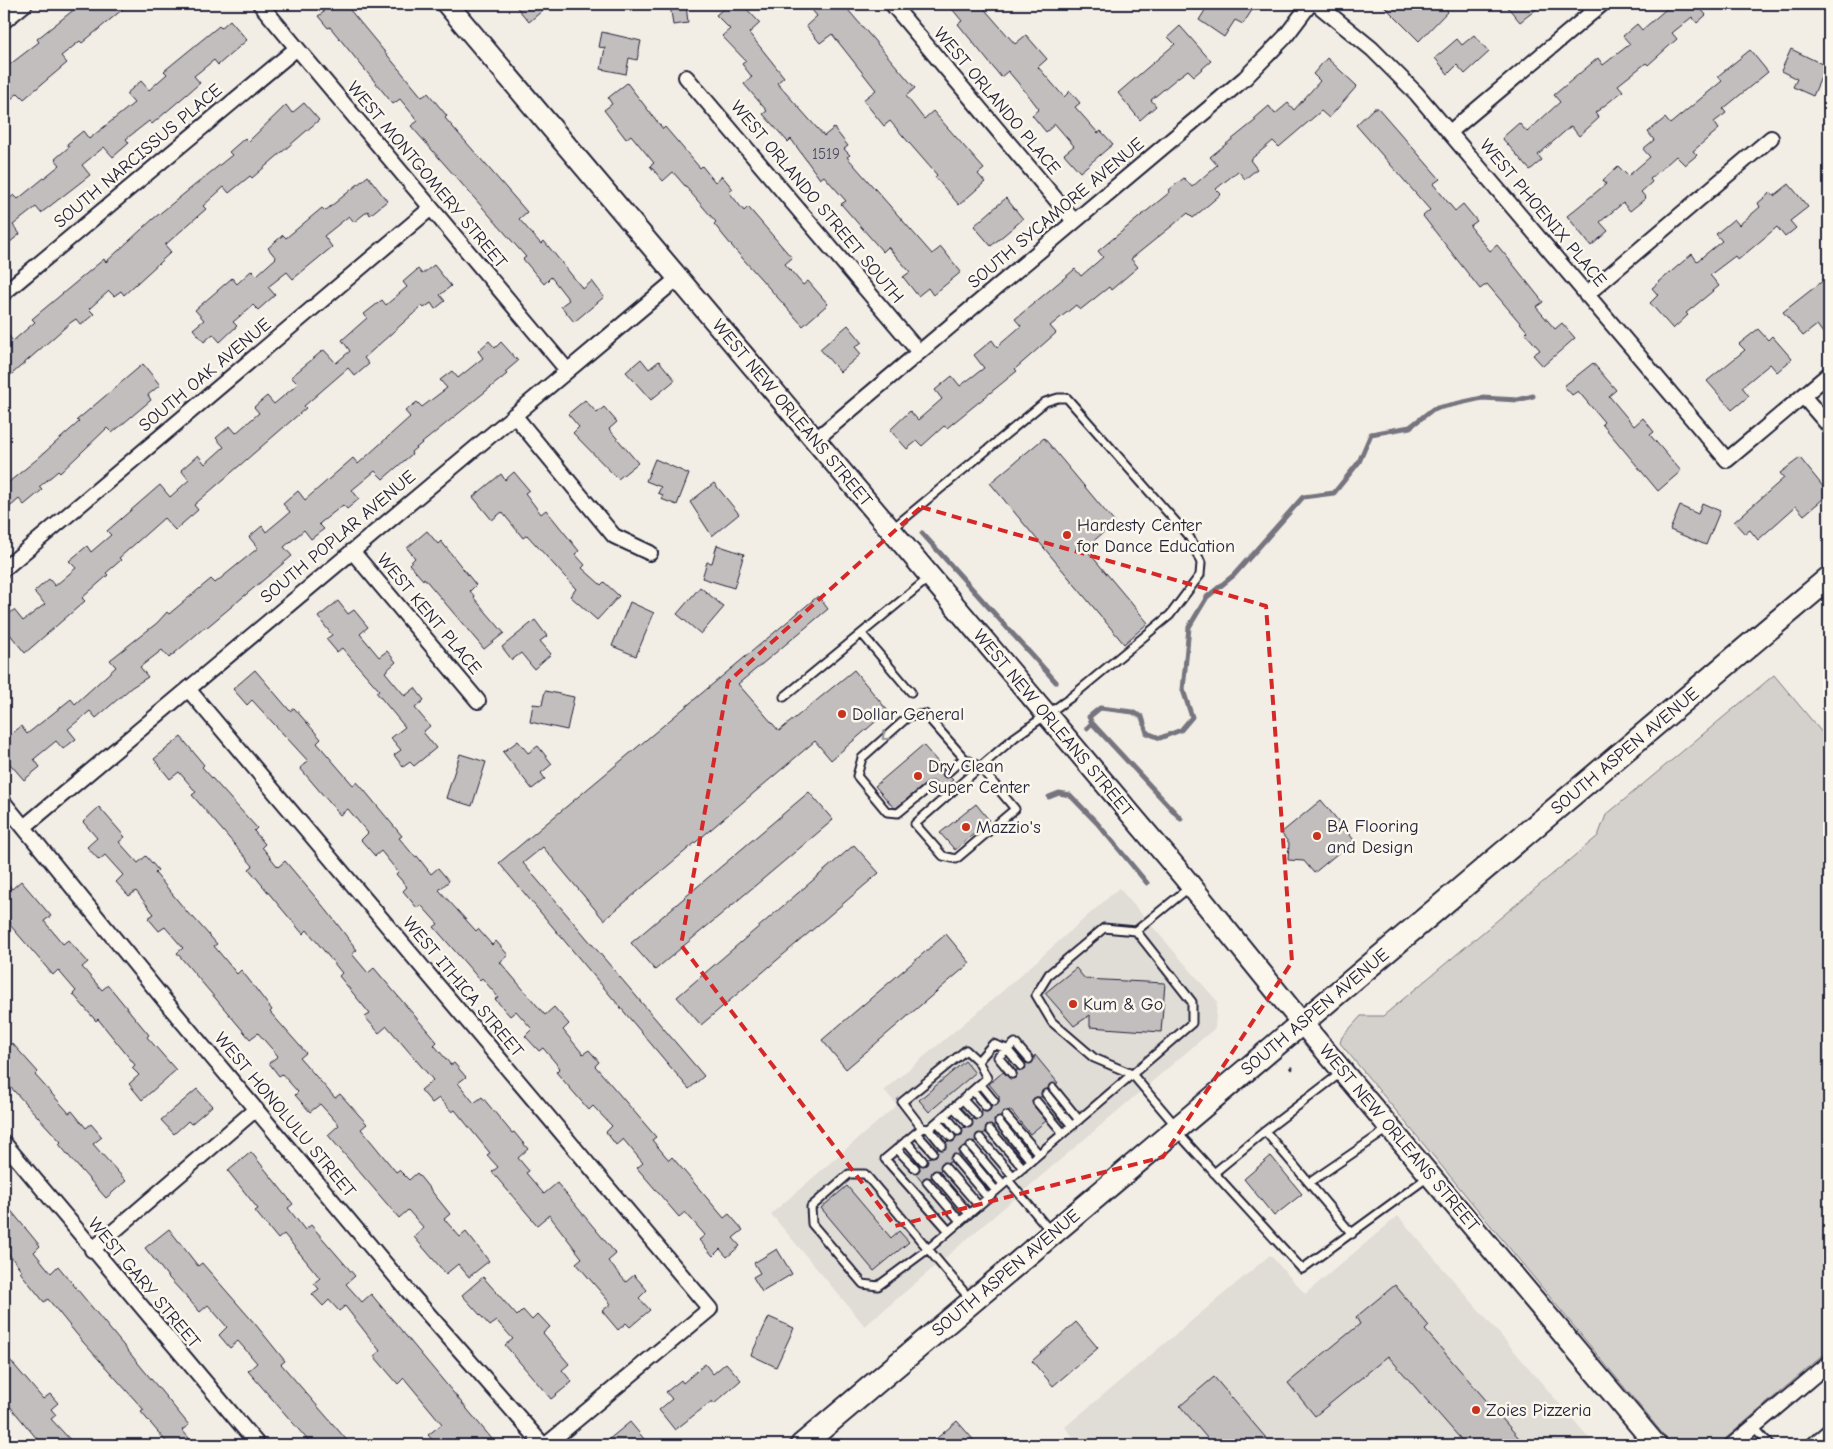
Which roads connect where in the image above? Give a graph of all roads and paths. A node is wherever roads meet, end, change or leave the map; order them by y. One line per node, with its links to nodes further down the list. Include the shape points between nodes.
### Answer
1 (25, 4): 8 (street)
2 (260, 4): 9 (street, WEST MONTGOMERY STREET)
3 (447, 4): 15 (main road, WEST NEW ORLEANS STREET)
4 (892, 4): 14 (street, WEST ORLANDO PLACE)
5 (1310, 4): 14 (street, SOUTH SYCAMORE AVENUE, via 1285,37 1245,78)
6 (1317, 4): 11 (street, WEST PHOENIX PLACE, via 1394,69)
7 (1602, 4): 11 (street)
8 (4, 22)
9 (297, 48): 13 (street, WEST MONTGOMERY STREET); 16 (street, SOUTH NARCISSUS PLACE)
10 (686, 77): 18 (street, WEST ORLANDO STREET SOUTH)
11 (1450, 132): 17 (street, WEST PHOENIX PLACE)
12 (1771, 138): 17 (street)
13 (431, 208): 19 (street, WEST MONTGOMERY STREET); 28 (street, SOUTH OAK AVENUE)
14 (1074, 221): 18 (street, SOUTH SYCAMORE AVENUE)
15 (678, 278): 19 (street, SOUTH POPLAR AVENUE); 24 (main road, WEST NEW ORLEANS STREET)
16 (4, 293)
17 (1586, 294): 21 (street, WEST PHOENIX PLACE, via 1727,460)
18 (919, 352): 24 (street, SOUTH SYCAMORE AVENUE)
19 (567, 370): 22 (street, SOUTH POPLAR AVENUE)
20 (1829, 374): 21 (street)
21 (1803, 396): 23 (street)
22 (514, 415): 26 (street, SOUTH POPLAR AVENUE); 27 (street, via 614,536)
23 (1829, 426)
24 (814, 440): 25 (main road, WEST NEW ORLEANS STREET)
25 (891, 530): 29 (main road, WEST NEW ORLEANS STREET); 36 (lane, via 1044,402 1067,398 1190,538 1201,563 1200,575 1170,615)
26 (352, 550): 32 (street, SOUTH POPLAR AVENUE); 35 (street, WEST KENT PLACE)
27 (650, 554)
28 (4, 570)
29 (930, 577): 31 (lane); 36 (main road, WEST NEW ORLEANS STREET)
30 (1829, 578): 45 (main road, SOUTH ASPEN AVENUE)
31 (862, 634): 33 (lane); 34 (lane)
32 (188, 689): 42 (street, SOUTH POPLAR AVENUE); 118 (street, WEST ITHICA STREET, via 710,1309)
33 (910, 692)
34 (784, 697)
35 (478, 701)
36 (1046, 715): 38 (lane); 43 (main road, WEST NEW ORLEANS STREET)
37 (964, 758): 38 (lane); 39 (lane); 40 (lane, one-way to 40, via 925,714 909,716 862,758 857,776 887,812 898,813)
38 (980, 767): 38 (lane, via 915,824 943,856 956,859 1015,810)
39 (947, 772)
40 (931, 786)
41 (4, 803): 42 (street, WEST HONOLULU STREET)
42 (24, 827): 64 (street, WEST HONOLULU STREET)
43 (1190, 886): 44 (lane); 45 (main road, WEST NEW ORLEANS STREET)
44 (1136, 931): 54 (lane, via 1192,1002 1192,1023); 54 (lane, via 1104,928 1049,974 1036,995 1052,1022 1094,1058)
45 (1302, 1023): 51 (main road, WEST NEW ORLEANS STREET); 76 (main road, SOUTH ASPEN AVENUE)
46 (1008, 1049): 47 (lane, via 1015,1043); 48 (lane, via 993,1044); 49 (lane); 53 (lane, via 998,1057)
47 (1029, 1060)
48 (978, 1061): 55 (lane, via 987,1078); 74 (lane, via 966,1050 902,1102)
49 (1021, 1066)
50 (1290, 1066): 52 (path)
51 (1343, 1071): 73 (main road, WEST NEW ORLEANS STREET); 78 (lane)
52 (1295, 1073)
53 (1012, 1074)
54 (1132, 1074): 68 (lane); 76 (lane)
55 (980, 1084): 57 (lane); 60 (lane)
56 (1053, 1088): 68 (lane)
57 (973, 1091): 59 (lane); 62 (lane)
58 (1046, 1094): 72 (lane)
59 (963, 1100): 63 (lane); 66 (lane)
60 (994, 1101)
61 (1037, 1102): 79 (lane)
62 (986, 1107)
63 (954, 1108): 65 (lane); 71 (lane)
64 (256, 1109): 111 (street); 118 (street, WEST HONOLULU STREET, via 408,1291)
65 (945, 1115): 69 (lane); 77 (lane)
66 (977, 1115)
67 (1006, 1116): 89 (lane)
68 (1079, 1120): 72 (lane)
69 (937, 1122): 74 (lane); 80 (lane)
70 (999, 1122): 92 (lane)
71 (968, 1123)
72 (1072, 1126): 79 (lane)
73 (1390, 1128): 98 (main road, WEST NEW ORLEANS STREET); 101 (lane)
74 (922, 1130): 82 (lane); 84 (lane); 87 (lane)
75 (990, 1130): 95 (lane)
76 (1176, 1130): 96 (lane); 108 (main road, SOUTH ASPEN AVENUE)
77 (958, 1131)
78 (1266, 1132): 96 (lane); 101 (lane)
79 (1063, 1133): 89 (lane)
80 (951, 1138)
81 (980, 1138): 99 (lane)
82 (906, 1141): 86 (lane); 91 (lane)
83 (4, 1143): 111 (street, WEST GARY STREET)
84 (942, 1145)
85 (971, 1146): 99 (lane)
86 (897, 1149): 94 (lane); 107 (lane, via 885,1159)
87 (933, 1152)
88 (964, 1152): 102 (lane)
89 (1039, 1154): 92 (lane)
90 (955, 1159): 103 (lane)
91 (923, 1161)
92 (1031, 1161): 95 (lane)
93 (946, 1167): 104 (lane)
94 (915, 1168)
95 (1023, 1168): 99 (lane)
96 (1214, 1172): 109 (lane, via 1302,1269)
97 (936, 1175): 105 (lane)
98 (1430, 1175): 109 (lane); 119 (main road, WEST NEW ORLEANS STREET)
99 (1008, 1180): 102 (lane); 108 (lane)
100 (928, 1182): 106 (lane)
101 (1309, 1183): 109 (lane)
102 (996, 1191): 103 (lane)
103 (988, 1198): 104 (lane)
104 (979, 1206): 105 (lane)
105 (969, 1214): 106 (lane)
106 (960, 1221): 107 (lane)
107 (949, 1231): 110 (lane)
108 (1052, 1234): 112 (main road, SOUTH ASPEN AVENUE)
109 (1352, 1234)
110 (928, 1249): 110 (lane, via 878,1286 863,1284 812,1224 811,1207 848,1174 865,1174); 112 (lane)
111 (92, 1250): 117 (street, WEST GARY STREET)
112 (972, 1302): 116 (main road, SOUTH ASPEN AVENUE)
113 (1829, 1363): 114 (street)
114 (1754, 1427): 120 (street); 121 (lane)
115 (1829, 1427): 122 (lane)
116 (808, 1443)
117 (258, 1445)
118 (545, 1445)
119 (1656, 1445)
120 (1732, 1445)
121 (1770, 1445)
122 (1808, 1445)

